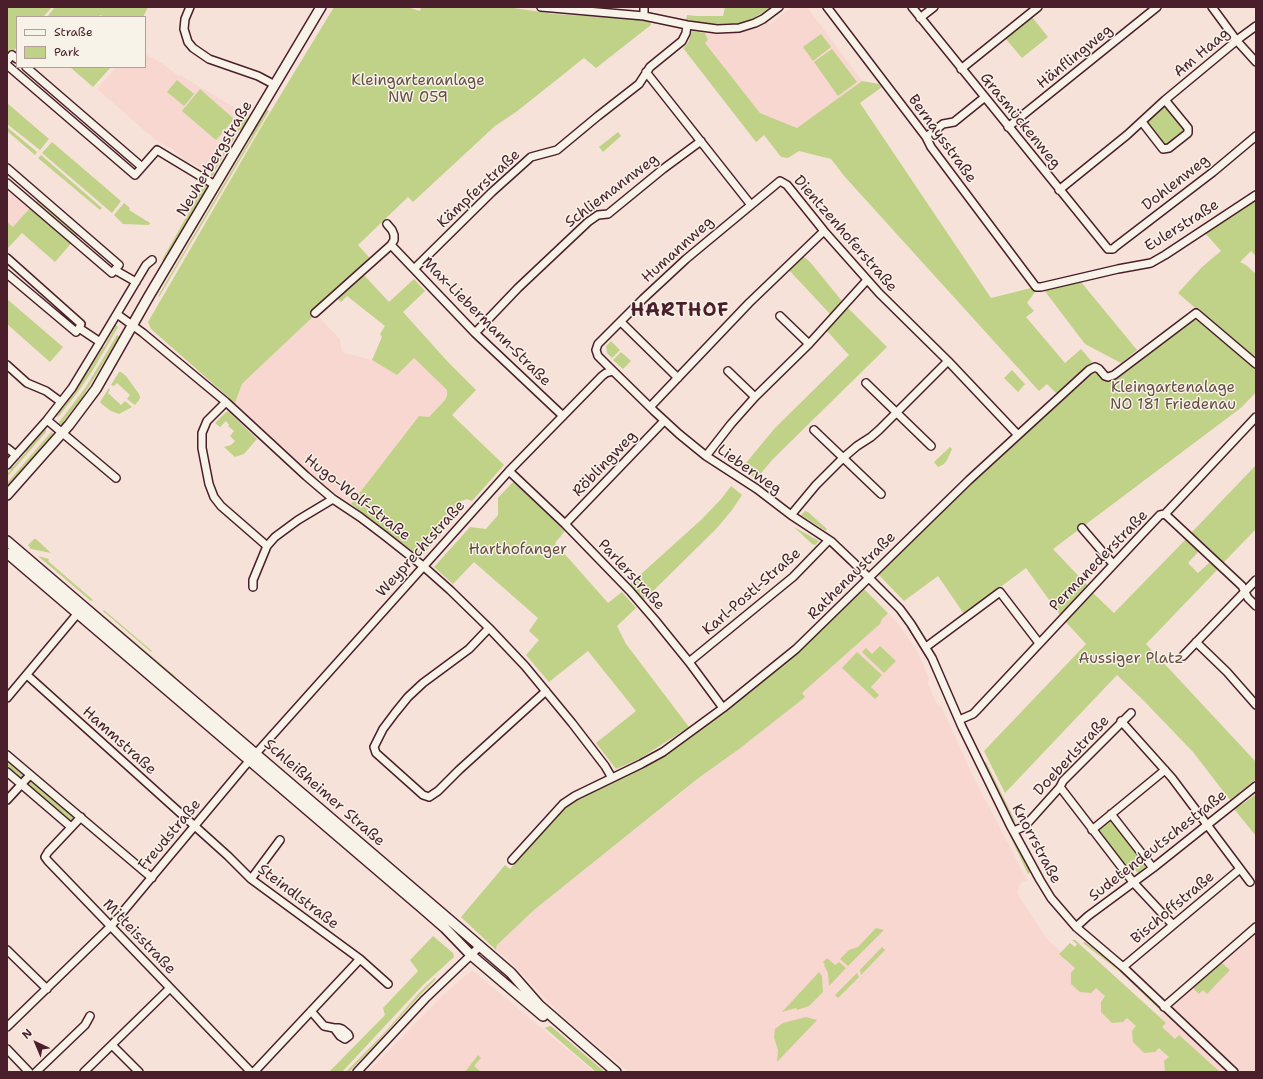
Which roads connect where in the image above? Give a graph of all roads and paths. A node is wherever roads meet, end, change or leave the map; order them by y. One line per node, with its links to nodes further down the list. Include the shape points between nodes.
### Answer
1 (190, 7): 25 (street, via 184,29 192,48 209,59 258,76)
2 (321, 7): 25 (main road, Neuherbergstraße)
3 (541, 7): 4 (street)
4 (544, 7): 13 (street)
5 (644, 7): 13 (street)
6 (779, 7): 15 (street, via 755,23 739,28 709,29)
7 (827, 7): 33 (street, Bernaysstraße)
8 (912, 7): 14 (street, Grasmückenweg)
9 (934, 7): 14 (street)
10 (1038, 7): 23 (street)
11 (1157, 7): 31 (street, Hänflingweg)
12 (1212, 7): 17 (street)
13 (644, 16): 15 (street)
14 (920, 18): 23 (street, Grasmückenweg)
15 (687, 25): 24 (street, Kämpferstraße, via 682,41)
16 (1256, 26): 17 (street, Am Haag)
17 (1237, 40): 20 (street); 27 (street, Am Haag)
18 (16, 58): 19 (street, via 12,55)
19 (7, 61)
20 (1256, 62)
21 (7, 65): 29 (street)
22 (27, 68): 28 (street)
23 (962, 69): 26 (street, Grasmückenweg)
24 (646, 72): 34 (street); 52 (street, Kämpferstraße, via 639,84 557,150 531,157)
25 (275, 85): 38 (main road, Neuherbergstraße)
26 (985, 97): 31 (street, Grasmückenweg); 33 (street, via 954,122 943,124)
27 (1165, 100): 30 (street, Am Haag); 30 (street, via 1188,128 1188,133 1164,149)
28 (76, 111): 29 (street); 35 (street)
29 (69, 119): 35 (street, via 135,174)
30 (1142, 122): 39 (street, Am Haag)
31 (1008, 127): 39 (street, Grasmückenweg)
32 (1256, 136): 49 (street, Dohlenweg, via 1213,172)
33 (926, 137): 57 (street, Bernaysstraße)
34 (701, 141): 41 (street); 66 (street, Schliemannweg, via 608,214 598,215 588,222)
35 (142, 167): 38 (street, via 156,150)
36 (8, 173): 42 (street)
37 (7, 183): 43 (street)
38 (215, 185): 64 (main road, Neuherbergstraße)
39 (1059, 190): 49 (street, Grasmückenweg)
40 (1256, 195): 57 (street, Eulerstraße, via 1155,261)
41 (751, 205): 45 (street, Dientzenhoferstraße, via 780,181 787,185); 62 (street, Humannweg, via 686,259)
42 (61, 214): 43 (street); 46 (street)
43 (54, 223): 47 (street)
44 (387, 224): 48 (street, via 394,235)
45 (824, 231): 55 (street, Dientzenhoferstraße); 74 (street, via 749,303)
46 (86, 236): 47 (street); 53 (street, via 120,265)
47 (78, 244): 53 (street, via 112,273)
48 (391, 245): 52 (street, Max-Liebermann-Straße); 58 (street)
49 (1110, 249)
50 (7, 258): 60 (street)
51 (152, 260): 56 (street)
52 (414, 269): 66 (street, Max-Liebermann-Straße)
53 (115, 270): 56 (street)
54 (7, 274): 63 (street)
55 (867, 280): 68 (street); 69 (street, Dientzenhoferstraße)
56 (136, 282): 59 (street)
57 (1036, 287)
58 (315, 313)
59 (117, 314): 64 (street); 67 (street)
60 (72, 315): 63 (street); 65 (street, via 82,324)
61 (780, 316): 68 (street)
62 (621, 322): 72 (street, Humannweg, via 598,344 596,350 598,356); 74 (street)
63 (65, 324): 65 (street, via 76,332)
64 (133, 325): 78 (street, Hugo-Wolf-Straße); 86 (main road, Neuherbergstraße, via 96,389)
65 (79, 328): 67 (street)
66 (475, 333): 81 (street, Max-Liebermann-Straße)
67 (100, 342): 77 (street)
68 (809, 344): 76 (street)
69 (948, 361): 80 (street); 87 (street, Dientzenhoferstraße)
70 (1256, 364): 87 (street, Rathenaustraße, via 1196,313 1114,375 1105,376 1095,367 1089,370)
71 (7, 365): 77 (street, via 28,383 46,391)
72 (613, 371): 79 (street, Lieberweg); 81 (street, Weyprechtstraße, via 602,376)
73 (728, 371): 76 (street)
74 (678, 378): 79 (street)
75 (866, 383): 80 (street)
76 (755, 397): 91 (street)
77 (61, 402): 83 (street)
78 (226, 402): 98 (street, Hugo-Wolf-Straße); 105 (street, via 208,421 202,433 202,448 209,484 221,506)
79 (650, 407): 84 (street, Lieberweg)
80 (896, 413): 88 (street); 92 (street, via 871,437)
81 (563, 416): 94 (street, Weyprechtstraße)
82 (1256, 417): 99 (street, Permanederstraße)
83 (47, 420): 86 (street); 90 (street)
84 (664, 421): 91 (street, Lieberweg); 101 (street, Röblingweg)
85 (814, 430): 92 (street)
86 (62, 433): 95 (street); 96 (main road, Neuherbergstraße)
87 (1018, 434): 109 (street, Rathenaustraße, via 925,522)
88 (931, 446)
89 (7, 448): 90 (street)
90 (16, 455): 93 (street)
91 (706, 456): 100 (street, Lieberweg, via 757,489)
92 (843, 458): 97 (street); 100 (street, via 816,485)
93 (7, 465)
94 (509, 471): 101 (street, Parlerstraße); 108 (street, Weyprechtstraße)
95 (116, 478)
96 (7, 494)
97 (881, 494)
98 (333, 499): 105 (street, via 298,520); 108 (street, Hugo-Wolf-Straße)
99 (1165, 514): 107 (street, Permanederstraße, via 1160,516); 112 (street, via 1242,586)
100 (791, 516): 103 (street, Lieberweg)
101 (565, 524): 121 (street, Parlerstraße, via 630,592)
102 (1082, 528): 107 (street)
103 (829, 540): 109 (street, Lieberweg); 121 (street, Karl-Postl-Straße, via 793,577)
104 (7, 541): 106 (main road, Schleißheimer Straße)
105 (267, 546): 111 (street, via 253,580)
106 (12, 553): 114 (main road, Schleißheimer Straße); 115 (main road, Schleißheimer Straße)
107 (1113, 564): 118 (street, Permanederstraße)
108 (423, 566): 116 (street, Hugo-Wolf-Straße); 130 (street, Weyprechtstraße)
109 (872, 580): 119 (street, Knorrstraße, via 900,609); 126 (street, Rathenaustraße, via 796,649)
110 (1256, 580): 112 (street)
111 (254, 587)
112 (1245, 592): 113 (street); 117 (street)
113 (1256, 606)
114 (78, 614): 115 (street); 122 (street); 132 (main road, Schleißheimer Straße)
115 (100, 620): 130 (main road, Schleißheimer Straße)
116 (489, 628): 123 (street, Hugo-Wolf-Straße); 123 (street, via 469,649 408,697 383,729 374,747 376,753 423,795 429,797)
117 (1196, 642): 120 (street); 125 (street)
118 (1039, 643): 119 (street, via 1000,592); 128 (street, Permanederstraße, via 973,714)
119 (926, 647): 128 (street, Knorrstraße)
120 (1183, 656)
121 (689, 662): 126 (street, Parlerstraße)
122 (27, 675): 124 (street); 145 (street, Hammstraße)
123 (546, 691): 136 (street, Hugo-Wolf-Straße)
124 (7, 698)
125 (1256, 705)
126 (723, 708): 136 (street, Rathenaustraße, via 663,752)
127 (1131, 712): 129 (street, Doeberlstraße)
128 (959, 720): 147 (street, Knorrstraße)
129 (1121, 721): 133 (street); 139 (street, Doeberlstraße)
130 (256, 753): 132 (street, Weyprechtstraße); 160 (main road, Schleißheimer Straße)
131 (7, 755): 135 (street)
132 (250, 761): 145 (street, Freudstraße); 162 (main road, Schleißheimer Straße, via 446,928)
133 (1165, 770): 141 (street); 143 (street)
134 (7, 772): 137 (street)
135 (30, 775): 137 (street); 142 (street)
136 (612, 778): 149 (street, Rathenaustraße, via 575,796 559,808)
137 (22, 784): 140 (street); 144 (street)
138 (1256, 786): 143 (street, Sudetendeutschestraße)
139 (1060, 787): 146 (street); 147 (street, Doeberlstraße, via 1025,826)
140 (7, 800)
141 (1111, 814): 146 (street); 150 (street)
142 (80, 817): 144 (street, Mitteisstraße); 152 (street)
143 (1207, 825): 150 (street, Sudetendeutschestraße); 151 (street)
144 (71, 827): 157 (street, Mitteisstraße, via 45,857)
145 (195, 827): 152 (street, Freudstraße); 153 (street, Steindlstraße)
146 (1092, 830): 154 (street)
147 (1014, 832): 158 (street, Knorrstraße, via 1047,893)
148 (280, 840): 153 (street)
149 (512, 860)
150 (1153, 868): 154 (street, Sudetendeutschestraße)
151 (1240, 869): 155 (street); 156 (street, Bischoffstraße)
152 (152, 878): 157 (street, Freudstraße)
153 (251, 879): 163 (street, Steindlstraße)
154 (1133, 882): 156 (street); 158 (street, Sudetendeutschestraße)
155 (1250, 882)
156 (1173, 925): 164 (street, Bischoffstraße)
157 (111, 926): 166 (street, Mitteisstraße); 167 (street, Freudstraße)
158 (1076, 927): 164 (street, Knorrstraße)
159 (1256, 927): 168 (street)
160 (480, 946): 162 (street); 182 (main road, Schleißheimer Straße, via 511,973 545,1010)
161 (7, 950): 167 (street)
162 (471, 955): 180 (street); 181 (main road, Schleißheimer Straße)
163 (360, 959): 165 (street, Steindlstraße); 169 (street)
164 (1123, 968): 168 (street, Knorrstraße)
165 (388, 984)
166 (170, 988): 173 (street); 179 (street, Mitteisstraße)
167 (47, 989): 171 (street, Freudstraße)
168 (1164, 1007): 183 (street, Knorrstraße)
169 (311, 1011): 172 (street, via 324,1026); 179 (street)
170 (90, 1016): 176 (street, via 85,1025)
171 (7, 1027)
172 (334, 1028)
173 (112, 1044): 177 (street); 178 (street)
174 (7, 1049): 175 (street)
175 (29, 1072)
176 (36, 1072)
177 (84, 1072)
178 (139, 1072)
179 (252, 1072)
180 (356, 1072)
181 (609, 1072)
182 (616, 1072)
183 (1234, 1072)

